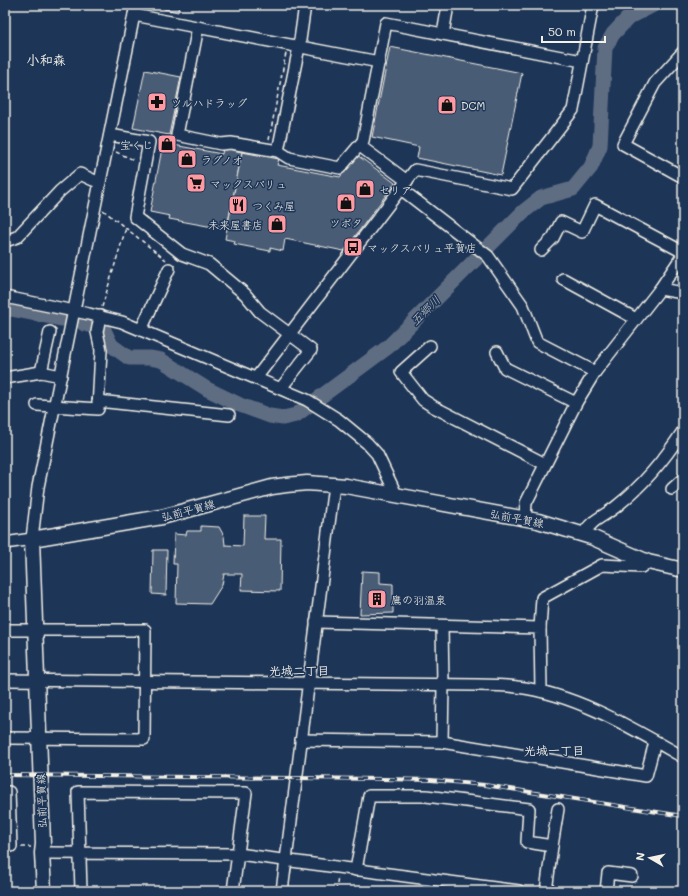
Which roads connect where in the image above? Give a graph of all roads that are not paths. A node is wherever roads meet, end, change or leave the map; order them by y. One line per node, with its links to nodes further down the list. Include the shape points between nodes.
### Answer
1 (305, 5): 7 (street)
2 (448, 5): 6 (street)
3 (593, 5): 9 (street)
4 (135, 10): 5 (street); 11 (street)
5 (198, 27): 7 (street); 13 (street, via 177,135 221,144)
6 (443, 34): 9 (street); 10 (street, via 386,23)
7 (299, 47): 10 (street); 13 (street)
8 (683, 52): 14 (street, via 655,83 624,144)
9 (582, 61): 16 (street, via 573,110 512,189 415,170)
10 (379, 62): 12 (street, via 364,141)
11 (110, 135): 15 (street); 30 (street, via 149,142 135,216 182,254 209,264 245,294 260,312)
12 (360, 146): 13 (street, via 340,168 289,158); 16 (street)
13 (273, 149)
14 (683, 177)
15 (100, 182): 17 (street, via 80,174 16,237); 25 (street)
16 (404, 185): 30 (street); 34 (street, via 488,256 523,306 537,342)
17 (5, 241)
18 (541, 250): 19 (street, via 553,238 561,222 582,232 595,205)
19 (683, 254): 22 (street)
20 (168, 265): 28 (street)
21 (563, 279): 26 (street)
22 (660, 289): 23 (street); 26 (street)
23 (683, 293)
24 (5, 297): 25 (street)
25 (74, 311): 27 (street); 35 (street)
26 (636, 319): 34 (street)
27 (98, 323): 28 (street, via 122,322); 39 (street, via 101,350)
28 (141, 330): 37 (street)
29 (50, 332): 33 (street)
30 (290, 334): 37 (street); 38 (street, via 311,350)
31 (430, 346): 45 (street, via 401,372 423,400)
32 (496, 352): 40 (street, via 505,368)
33 (41, 372): 35 (street); 36 (street)
34 (595, 372): 40 (street)
35 (61, 376): 42 (street)
36 (5, 378)
37 (256, 378): 38 (street)
38 (281, 388): 49 (street, via 312,402 367,443 377,454)
39 (98, 402): 42 (street, via 98,409); 43 (street)
40 (576, 403): 45 (street)
41 (37, 405): 42 (street)
42 (54, 406): 52 (street, via 38,487)
43 (228, 415)
44 (683, 431): 51 (street, via 676,443 643,481 618,505 587,527)
45 (545, 464): 50 (street, via 526,503)
46 (683, 479): 48 (street)
47 (334, 485): 49 (main road, 弘前平賀線); 52 (main road, 弘前平賀線, via 286,484 162,518); 56 (street)
48 (672, 489)
49 (394, 495): 50 (main road, 弘前平賀線)
50 (525, 519): 51 (main road, 弘前平賀線)
51 (584, 534): 54 (main road, 弘前平賀線)
52 (32, 539): 53 (street); 60 (main road, 弘前平賀線)
53 (5, 543)
54 (648, 562): 55 (main road, 弘前平賀線); 58 (street, via 641,567 602,565 542,598)
55 (683, 570)
56 (316, 622): 57 (street); 64 (street)
57 (442, 626): 58 (street); 65 (street)
58 (540, 628): 66 (street)
59 (5, 630): 60 (street)
60 (35, 630): 62 (main road, 弘前平賀線); 63 (street, via 145,630)
61 (5, 680): 62 (street)
62 (37, 681): 63 (street); 68 (main road, 弘前平賀線)
63 (144, 682): 64 (street); 68 (street, via 144,739)
64 (308, 683): 65 (street); 69 (street)
65 (443, 684): 66 (street, via 517,687); 70 (street)
66 (541, 691): 71 (street, via 598,710)
67 (5, 738): 68 (street)
68 (39, 738): 77 (main road, 弘前平賀線, via 43,844)
69 (302, 740): 70 (street); 80 (street)
70 (442, 742): 71 (street, via 646,776)
71 (655, 742): 72 (street)
72 (683, 756)
73 (5, 792): 75 (street, via 9,792)
74 (558, 809): 76 (street)
75 (8, 846)
76 (552, 846): 81 (street, via 527,842 529,809 426,796 369,796); 89 (street)
77 (38, 850): 78 (street); 84 (main road, 弘前平賀線)
78 (80, 853): 79 (street); 79 (street, via 78,792 246,792); 85 (street)
79 (238, 854): 80 (street); 86 (street)
80 (286, 861): 81 (street); 87 (street)
81 (356, 870): 83 (street)
82 (632, 876): 90 (street, via 608,873)
83 (466, 888): 88 (street)
84 (44, 891)
85 (81, 891)
86 (233, 891)
87 (282, 891)
88 (519, 891)
89 (546, 891)
90 (606, 891)

